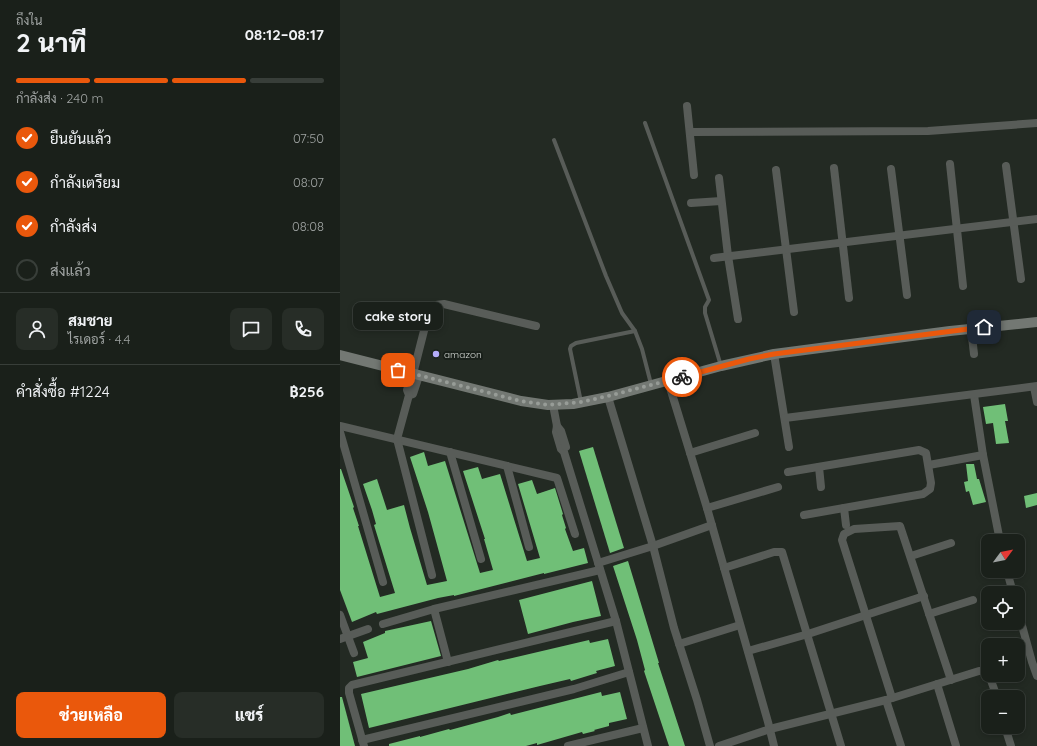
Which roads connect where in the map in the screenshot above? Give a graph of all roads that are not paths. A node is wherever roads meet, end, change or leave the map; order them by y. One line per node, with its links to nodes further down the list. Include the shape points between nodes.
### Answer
1 (687, 106): 4 (street)
2 (645, 123): 36 (lane, via 709,300 705,313)
3 (1037, 123): 4 (street, via 928,131)
4 (690, 132): 11 (street)
5 (554, 140): 32 (lane, via 622,313)
6 (950, 164): 17 (street)
7 (1006, 166): 16 (street)
8 (834, 168): 19 (street)
9 (891, 169): 18 (street)
10 (776, 170): 20 (street)
11 (694, 175)
12 (719, 178): 13 (street)
13 (721, 201): 14 (street); 21 (street)
14 (691, 203)
15 (1037, 219): 16 (street)
16 (1013, 222): 17 (street); 23 (street)
17 (956, 229): 18 (street); 24 (street)
18 (899, 235): 19 (street); 25 (street)
19 (843, 243): 20 (street); 26 (street)
20 (785, 250): 21 (street); 27 (street)
21 (728, 256): 22 (street); 28 (street)
22 (714, 258)
23 (1021, 279)
24 (963, 286)
25 (907, 295)
26 (849, 298)
27 (794, 312)
28 (738, 319)
29 (1037, 322): 31 (street)
30 (536, 326): 37 (street, via 444,304 436,305 430,311)
31 (971, 328): 33 (street); 34 (street)
32 (635, 331): 39 (lane); 43 (lane, via 571,346)
33 (774, 354): 36 (street); 46 (street)
34 (974, 354)
35 (340, 355): 37 (street)
36 (721, 366): 38 (street)
37 (416, 375): 45 (street, via 521,401); 50 (street, via 413,394 409,395)
38 (668, 381): 39 (street); 53 (street)
39 (651, 384): 42 (street)
40 (1035, 387): 41 (street); 44 (street)
41 (974, 395): 46 (street); 54 (street)
42 (608, 396): 43 (street); 69 (street)
43 (581, 402): 45 (street)
44 (1037, 402)
45 (553, 405): 73 (street, via 561,450 564,452)
46 (784, 418): 51 (street)
47 (340, 426): 50 (street)
48 (340, 432): 76 (street)
49 (756, 433): 53 (street)
50 (397, 439): 52 (street); 75 (street)
51 (789, 447)
52 (450, 452): 56 (street); 72 (street)
53 (690, 453): 61 (street)
54 (983, 455): 55 (street); 67 (street)
55 (929, 465): 57 (street, via 926,453 919,450); 62 (street, via 930,489 923,494)
56 (507, 466): 66 (street, via 557,478); 70 (street)
57 (819, 467): 58 (street); 60 (street)
58 (788, 472)
59 (778, 487): 61 (street)
60 (821, 487)
61 (707, 508): 64 (street)
62 (844, 508): 63 (street); 65 (street)
63 (804, 515)
64 (712, 525): 69 (street); 74 (street)
65 (846, 525)
66 (575, 534)
67 (999, 534)
68 (951, 543): 71 (street)
69 (653, 546): 73 (street); 90 (street)
70 (530, 547)
71 (911, 556): 77 (street); 82 (street, via 900,526 854,529 844,534 842,540)
72 (482, 559)
73 (599, 567): 79 (street); 83 (street)
74 (724, 568): 85 (street); 88 (street, via 774,552 782,552)
75 (432, 575)
76 (383, 582)
77 (924, 596): 80 (street); 82 (street)
78 (973, 600): 80 (street)
79 (434, 609): 84 (street); 93 (street)
80 (929, 614): 97 (street)
81 (340, 615): 89 (street)
82 (865, 616): 88 (street); 99 (street)
83 (616, 622): 93 (street); 95 (street)
84 (383, 624)
85 (740, 625): 90 (street); 91 (street)
86 (368, 629): 89 (street)
87 (1023, 630): 96 (street)
88 (808, 634): 91 (street); 100 (street)
89 (344, 637): 92 (street)
90 (679, 644): 107 (street)
91 (748, 651): 102 (street)
92 (354, 653)
93 (448, 662): 104 (street, via 352,685 349,694)
94 (981, 671): 97 (street)
95 (629, 672): 101 (street); 104 (street, via 574,689)
96 (1037, 676)
97 (951, 680): 98 (street)
98 (937, 684): 99 (street); 112 (street)
99 (889, 699): 100 (street); 111 (street)
100 (831, 715): 102 (street); 110 (street)
101 (643, 728): 105 (street); 106 (street)
102 (770, 729): 108 (street); 109 (street)
103 (1007, 734): 113 (street)
104 (363, 743)
105 (568, 746)
106 (648, 746)
107 (710, 746)
108 (718, 746)
109 (774, 746)
110 (841, 746)
111 (901, 746)
112 (956, 746)
113 (1011, 746)

